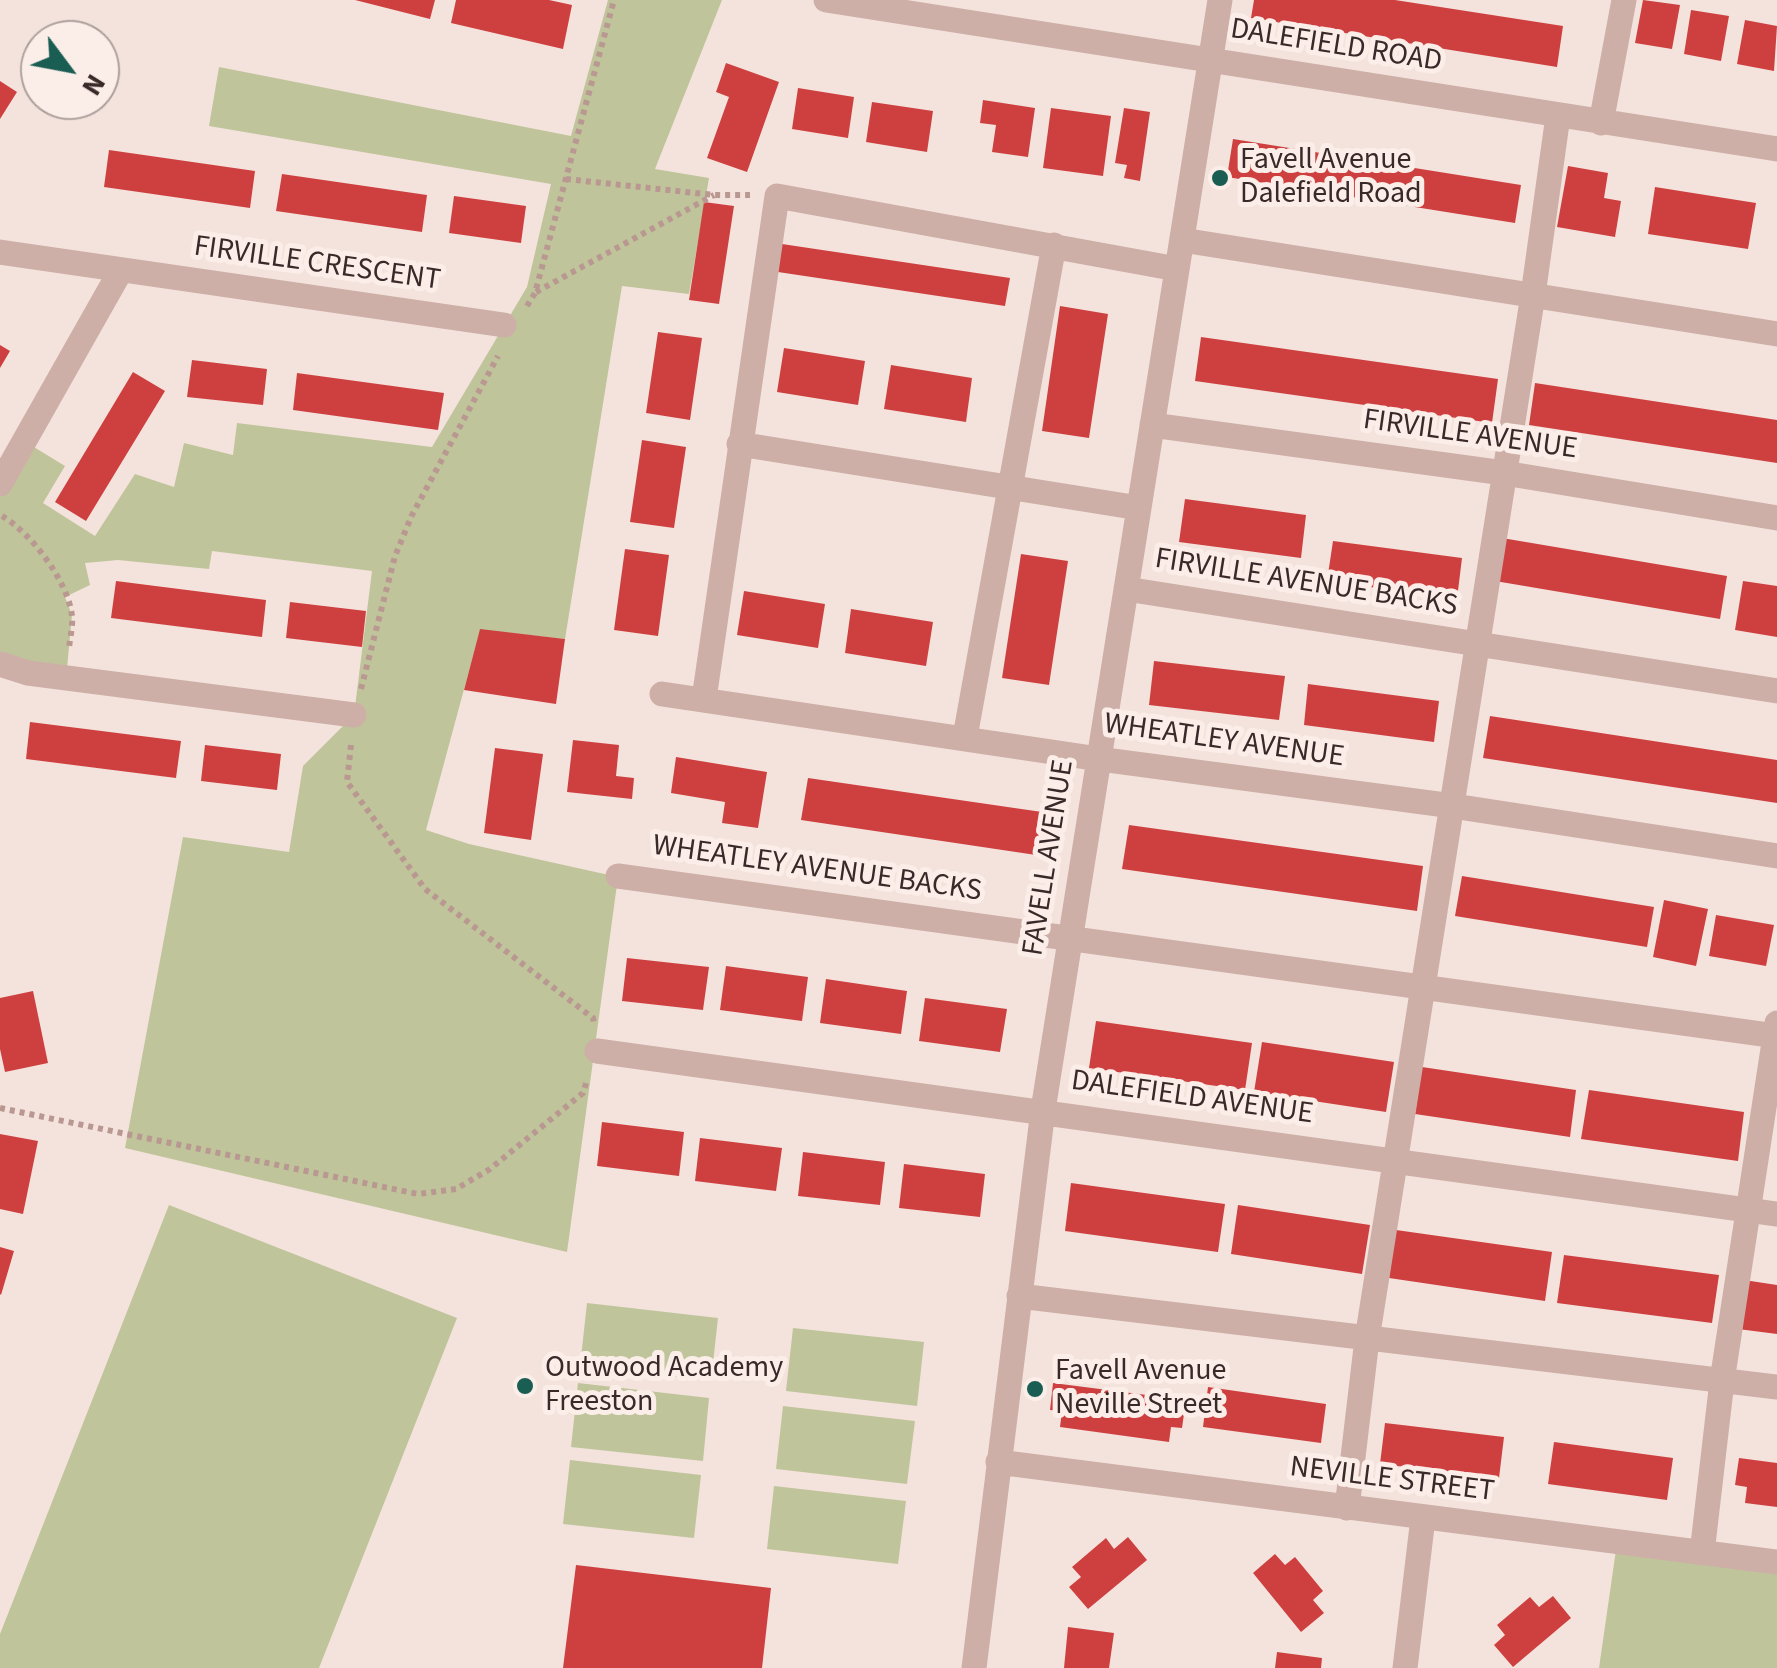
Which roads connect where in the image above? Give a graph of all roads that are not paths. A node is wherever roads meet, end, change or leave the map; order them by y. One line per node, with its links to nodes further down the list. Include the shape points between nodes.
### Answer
1 (826, 0): 4 (street, DALEFIELD ROAD)
2 (1220, 0): 4 (street, FAVELL AVENUE)
3 (1624, 0): 6 (street)
4 (1210, 60): 5 (street, DALEFIELD ROAD); 8 (street, FAVELL AVENUE)
5 (1558, 116): 6 (street, DALEFIELD ROAD); 13 (street, FIRVILLE AVENUE BACKS)
6 (1602, 122): 7 (street, DALEFIELD ROAD)
7 (1777, 150)
8 (1182, 240): 11 (street, FAVELL AVENUE); 13 (street)
9 (1054, 245): 11 (street); 17 (street, via 776,196); 20 (street)
10 (0, 252): 12 (street, FIRVILLE CRESCENT)
11 (1177, 269): 16 (street, FAVELL AVENUE)
12 (121, 270): 14 (street, FIRVILLE CRESCENT); 19 (street)
13 (1534, 295): 15 (street); 18 (street, FIRVILLE AVENUE BACKS)
14 (509, 328)
15 (1777, 334)
16 (1152, 425): 18 (street, FIRVILLE AVENUE); 21 (street, FAVELL AVENUE)
17 (739, 444): 20 (street); 28 (street)
18 (1504, 472): 22 (street, FIRVILLE AVENUE); 24 (street, FIRVILLE AVENUE BACKS)
19 (0, 484)
20 (1008, 489): 21 (street); 30 (street)
21 (1139, 508): 23 (street, FAVELL AVENUE)
22 (1777, 518)
23 (1126, 589): 24 (street, FIRVILLE AVENUE BACKS); 31 (street, FAVELL AVENUE)
24 (1476, 644): 26 (street, FIRVILLE AVENUE BACKS); 32 (street, FIRVILLE AVENUE BACKS)
25 (0, 664): 29 (street, via 28,674)
26 (1777, 692)
27 (662, 694): 28 (street, WHEATLEY AVENUE)
28 (704, 699): 30 (street, WHEATLEY AVENUE)
29 (354, 715)
30 (965, 737): 31 (street, WHEATLEY AVENUE)
31 (1099, 759): 32 (street, WHEATLEY AVENUE); 35 (street, FAVELL AVENUE)
32 (1453, 806): 33 (street, WHEATLEY AVENUE); 36 (street)
33 (1777, 856)
34 (618, 876): 35 (street, WHEATLEY AVENUE BACKS)
35 (1070, 937): 36 (street, WHEATLEY AVENUE BACKS); 39 (street, FAVELL AVENUE)
36 (1423, 986): 37 (street, WHEATLEY AVENUE BACKS); 40 (street)
37 (1776, 1032): 41 (street, WHEATLEY AVENUE BACKS)
38 (596, 1051): 39 (street, DALEFIELD AVENUE)
39 (1043, 1110): 40 (street, DALEFIELD AVENUE); 43 (street, FAVELL AVENUE)
40 (1396, 1160): 41 (street, DALEFIELD AVENUE); 44 (street)
41 (1747, 1209): 42 (street, DALEFIELD AVENUE); 45 (street, WHEATLEY AVENUE BACKS)
42 (1777, 1214)
43 (1019, 1296): 44 (street); 47 (street, FAVELL AVENUE)
44 (1367, 1340): 45 (street); 48 (street)
45 (1722, 1381): 46 (street); 50 (street, WHEATLEY AVENUE BACKS)
46 (1777, 1387)
47 (998, 1462): 48 (street, NEVILLE STREET); 52 (street, FAVELL AVENUE)
48 (1347, 1508): 49 (street, NEVILLE STREET)
49 (1423, 1518): 50 (street, NEVILLE STREET); 53 (street)
50 (1702, 1554): 51 (street, NEVILLE STREET)
51 (1777, 1562)
52 (974, 1668)
53 (1404, 1668)

